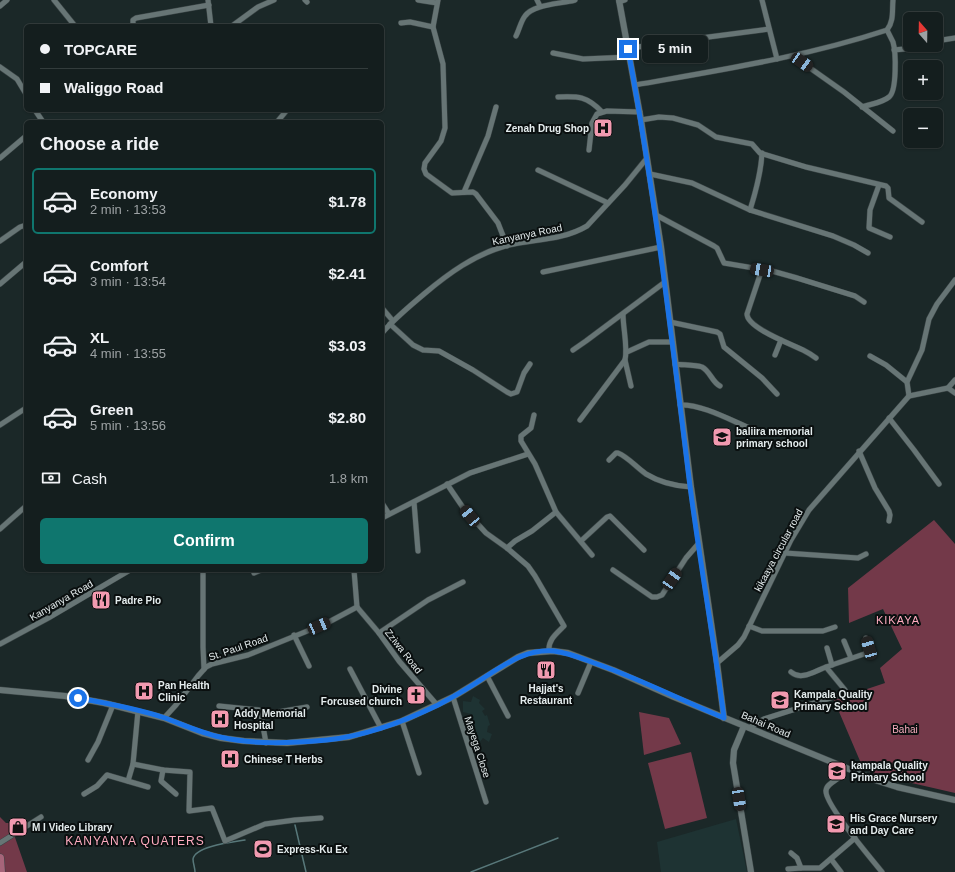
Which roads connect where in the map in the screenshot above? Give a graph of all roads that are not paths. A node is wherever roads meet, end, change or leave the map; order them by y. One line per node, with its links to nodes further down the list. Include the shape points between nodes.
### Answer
1 (7, 0): 12 (street)
2 (54, 0): 15 (street)
3 (274, 0): 18 (street)
4 (418, 0): 11 (street)
5 (537, 0): 13 (street)
6 (575, 0): 13 (street)
7 (762, 0): 20 (street)
8 (893, 0): 21 (street, via 891,26)
9 (621, 1): 25 (street)
10 (208, 2): 16 (street, via 136,18); 17 (street)
11 (437, 2): 19 (street)
12 (0, 6)
13 (540, 6): 22 (street, via 524,17)
14 (401, 23): 19 (street, via 410,22)
15 (73, 24)
16 (133, 24)
17 (211, 24)
18 (235, 24)
19 (433, 27): 52 (street, via 443,64 445,128 441,141 424,169 426,174 452,193)
20 (769, 29): 25 (street); 31 (street)
21 (887, 30): 27 (street); 29 (street)
22 (516, 36)
23 (955, 38): 24 (street)
24 (943, 40)
25 (628, 49): 30 (street)
26 (903, 49): 27 (street)
27 (894, 50): 37 (street, via 893,93 884,100)
28 (553, 53): 30 (street, via 583,58)
29 (793, 56): 31 (street); 37 (street)
30 (630, 57): 33 (street)
31 (777, 59): 33 (street)
32 (0, 66): 34 (street, via 18,79)
33 (635, 85): 40 (street)
34 (24, 90)
35 (558, 97): 39 (street, via 578,96)
36 (496, 107): 52 (street, via 488,136)
37 (862, 107): 43 (street)
38 (285, 112): 41 (street)
39 (602, 112): 40 (street); 45 (street, via 597,114 592,123)
40 (640, 112): 42 (street)
41 (279, 120)
42 (641, 120): 46 (street, via 659,117 692,123 716,137 752,144); 48 (street)
43 (893, 131)
44 (24, 138): 47 (street)
45 (589, 150)
46 (762, 153): 51 (street); 54 (street, via 758,185)
47 (0, 158)
48 (647, 158): 50 (street); 53 (street, Kanyanya Road)
49 (538, 170): 53 (street)
50 (650, 174): 54 (street, via 692,183); 55 (street)
51 (879, 185): 56 (street, via 888,188 890,199); 58 (street, via 870,210 869,228)
52 (464, 192): 60 (street, via 473,192 480,198 498,223)
53 (608, 203): 60 (street, Kanyanya Road, via 587,226 573,233)
54 (750, 210): 62 (street, via 843,240)
55 (656, 215): 61 (street); 64 (street, via 717,248 724,263)
56 (922, 222)
57 (24, 226): 59 (street)
58 (890, 237)
59 (1, 239)
60 (507, 246): 73 (street, Kanyanya Road, via 483,254 461,266)
61 (661, 247): 65 (street); 67 (street)
62 (868, 254)
63 (24, 264): 68 (street)
64 (762, 270): 69 (street, via 849,294); 75 (street, via 747,317)
65 (543, 272)
66 (955, 280): 86 (street, via 929,318 922,350)
67 (665, 282): 71 (street); 72 (street)
68 (0, 284)
69 (864, 302)
70 (384, 311): 73 (street)
71 (623, 314): 77 (street); 78 (street)
72 (670, 322): 76 (street); 91 (street, via 720,334 724,347 762,378)
73 (391, 323): 74 (street, Kanyanya Road); 83 (street, via 413,346 423,350 439,351 511,394 517,392)
74 (384, 331)
75 (781, 340): 79 (street); 81 (street)
76 (672, 342): 78 (street, via 649,342); 84 (street)
77 (573, 350)
78 (627, 352): 82 (street)
79 (775, 355)
80 (870, 356): 86 (street)
81 (816, 358)
82 (625, 360): 87 (street); 97 (street)
83 (530, 364)
84 (675, 364): 88 (street, via 702,367); 93 (street)
85 (955, 380): 89 (street)
86 (908, 382): 92 (street)
87 (631, 386)
88 (720, 386)
89 (948, 388): 90 (street); 92 (street)
90 (955, 392)
91 (777, 394)
92 (909, 396): 96 (street, kikaaya circular road)
93 (680, 405): 99 (street, via 693,406); 105 (street)
94 (24, 409): 98 (street)
95 (534, 415): 101 (street, via 531,428 520,438)
96 (889, 418): 100 (street, kikaaya circular road); 104 (street)
97 (580, 420)
98 (0, 425)
99 (752, 429)
100 (859, 451): 112 (street, via 869,476 889,511); 119 (street, kikaaya circular road, via 809,510)
101 (528, 454): 103 (street, via 470,473); 109 (street)
102 (609, 460): 105 (street, via 618,453 646,474 661,481)
103 (447, 484): 106 (street); 116 (street, via 464,509 486,533)
104 (939, 484)
105 (691, 487): 115 (street)
106 (414, 502): 110 (street); 118 (street)
107 (384, 507): 110 (street)
108 (24, 508): 113 (street)
109 (556, 512): 114 (street); 116 (street)
110 (389, 514): 111 (street)
111 (384, 517)
112 (889, 521)
113 (0, 529)
114 (581, 541): 117 (street, via 610,516); 121 (street)
115 (699, 543): 122 (street, via 662,595 657,597 652,597); 139 (street)
116 (507, 548): 136 (street, via 531,571 564,626 551,639)
117 (644, 550)
118 (418, 551)
119 (785, 553): 120 (street, via 858,558); 128 (street, kikaaya circular road)
120 (866, 554)
121 (592, 555)
122 (613, 570)
123 (127, 572): 134 (street, Kanyanya Road)
124 (203, 572): 142 (street)
125 (354, 572): 127 (street)
126 (463, 582): 130 (street, via 428,600)
127 (357, 607): 130 (street, Zziwa Road); 131 (street, St. Paul Road, via 326,623)
128 (749, 626): 129 (street, via 762,631 823,631); 139 (street, kikaaya circular road, via 738,645)
129 (835, 627)
130 (379, 633): 150 (street, Zziwa Road)
131 (294, 635): 140 (street); 142 (street, St. Paul Road)
132 (866, 638): 137 (street, via 869,651)
133 (844, 641): 137 (street)
134 (0, 644)
135 (827, 648): 141 (street)
136 (549, 651): 138 (street, Bahai Road, via 568,653); 145 (street, Bahai Road, via 528,653 518,657)
137 (851, 658): 141 (street)
138 (591, 662): 147 (street); 157 (street, Bahai Road)
139 (717, 663): 157 (street)
140 (309, 666)
141 (829, 666): 144 (street, via 800,677); 159 (street, via 846,693 764,719)
142 (204, 669): 156 (street, St. Paul Road)
143 (350, 669): 160 (street)
144 (791, 672)
145 (487, 676): 148 (street, Bahai Road); 155 (street)
146 (0, 690): 149 (street, Bahai Road, via 65,696)
147 (578, 693)
148 (453, 697): 150 (street, Bahai Road); 172 (street, Mayega Close)
149 (113, 705): 153 (street, Bahai Road); 162 (street)
150 (437, 705): 158 (street, Bahai Road)
151 (219, 706): 154 (street, via 259,710)
152 (307, 707): 154 (street)
153 (138, 711): 156 (street, Bahai Road); 163 (street)
154 (261, 715): 161 (street)
155 (508, 716)
156 (164, 718): 161 (street, Bahai Road, via 208,734)
157 (724, 718): 159 (street, Bahai Road)
158 (402, 721): 160 (street, Bahai Road); 166 (street)
159 (747, 727): 164 (street, Bahai Road); 183 (street, via 734,750 733,763)
160 (381, 728): 161 (street, Bahai Road, via 350,737)
161 (266, 743)
162 (88, 760)
163 (133, 764): 165 (street); 167 (street)
164 (845, 768): 171 (street, Bahai Road, via 897,787); 175 (street, via 842,775 827,787 826,793)
165 (163, 770): 170 (street, via 161,781); 174 (street, via 190,772 189,811 212,808 225,841 266,824)
166 (419, 773)
167 (128, 780): 168 (street); 169 (street, via 107,775 97,786)
168 (148, 787)
169 (84, 794)
170 (176, 794)
171 (955, 800)
172 (486, 802)
173 (41, 817): 176 (street)
174 (322, 818)
175 (855, 838): 179 (street); 185 (street)
176 (0, 843)
177 (792, 853): 180 (street)
178 (0, 858): 182 (main road)
179 (831, 859): 180 (street, via 820,868); 184 (street)
180 (801, 868): 181 (street)
181 (788, 869)
182 (2, 872)
183 (751, 872)
184 (842, 872)
185 (882, 872)

